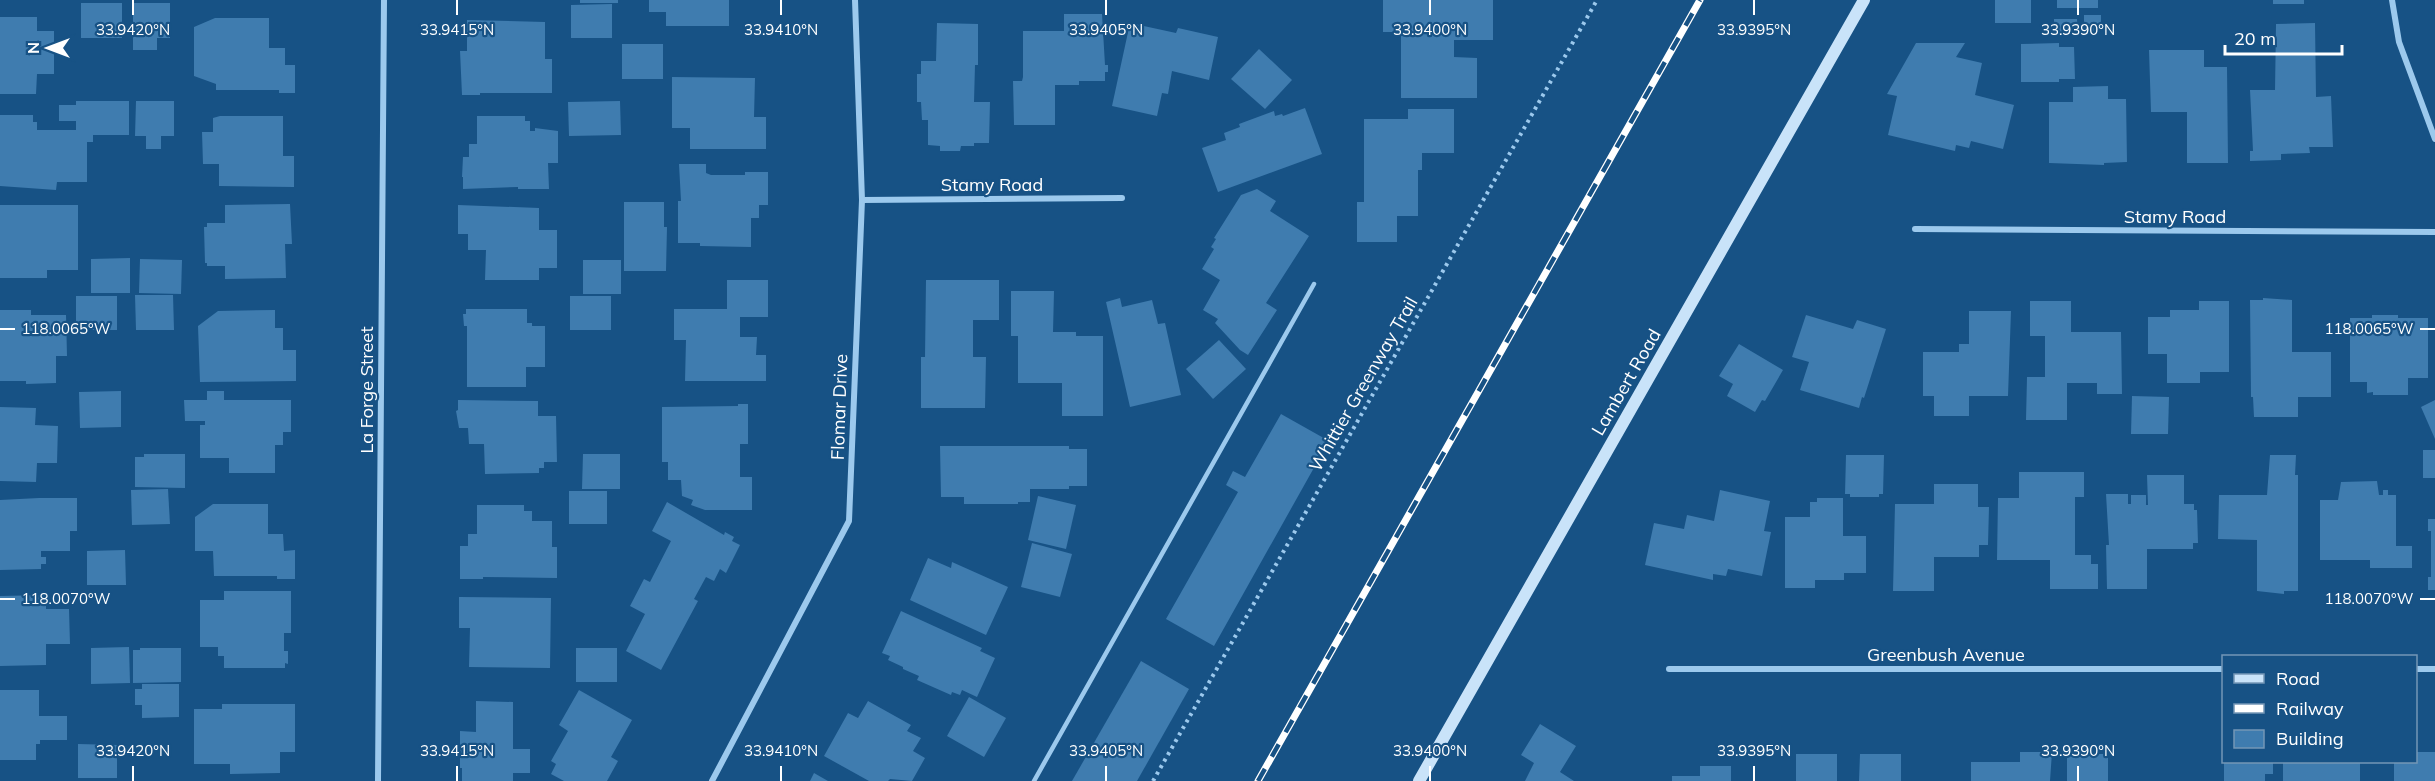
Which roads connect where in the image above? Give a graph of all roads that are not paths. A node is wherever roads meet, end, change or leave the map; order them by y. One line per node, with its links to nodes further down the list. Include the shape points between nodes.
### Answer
1 (384, 0): 15 (street, La Forge Street)
2 (855, 0): 7 (street, Flomar Drive)
3 (1864, 0): 18 (main road, Lambert Road)
4 (2392, 0): 5 (street, via 2399,42)
5 (2435, 139)
6 (1122, 198): 7 (street, Stamy Road)
7 (862, 200): 16 (street, Flomar Drive, via 849,521)
8 (1915, 229): 9 (street, Stamy Road)
9 (2435, 232)
10 (1314, 284): 17 (lane)
11 (1669, 669): 12 (street, Greenbush Avenue)
12 (2222, 669)
13 (2417, 669): 14 (street)
14 (2435, 669)
15 (378, 781)
16 (712, 781)
17 (1034, 781)
18 (1419, 781)

